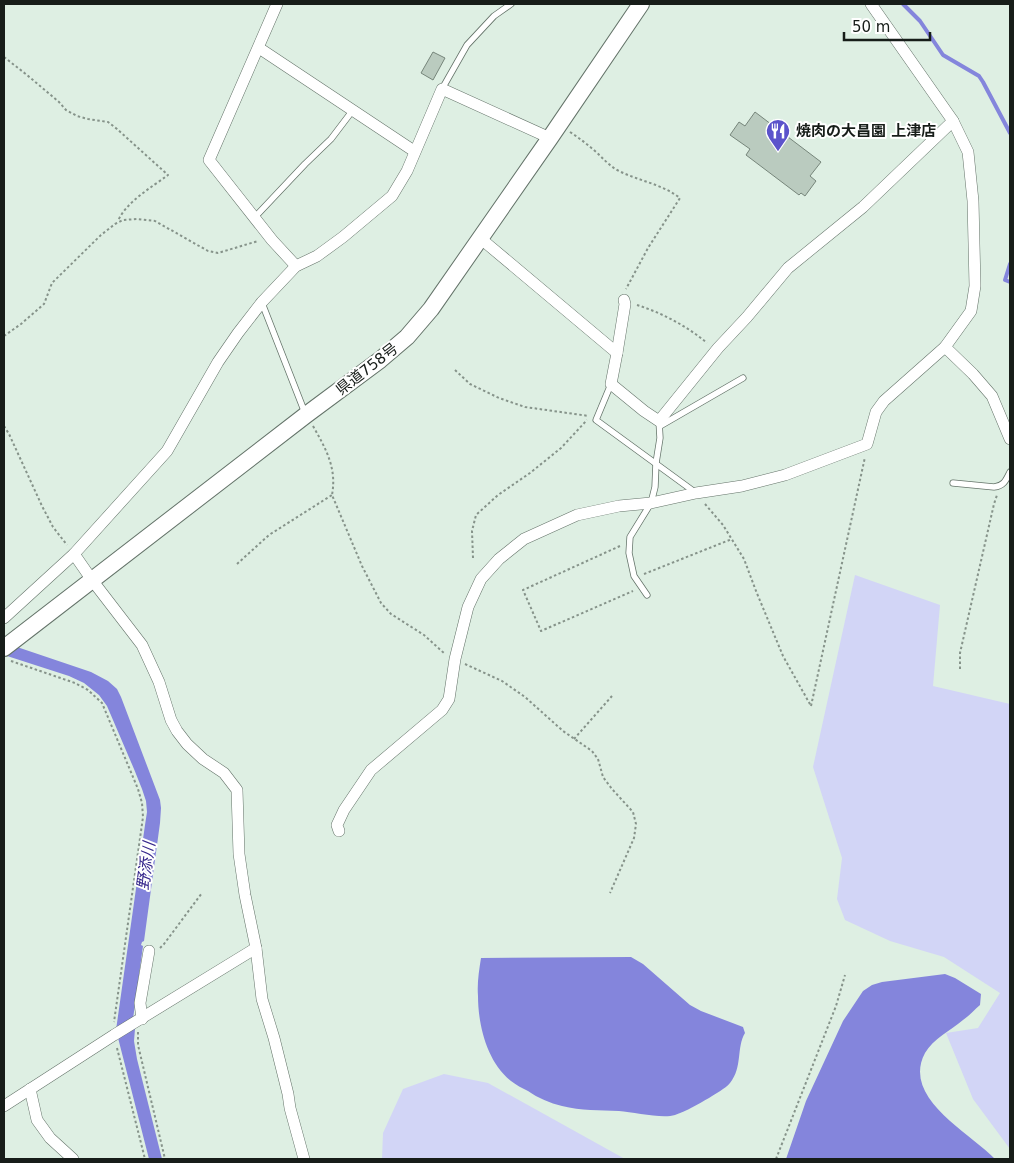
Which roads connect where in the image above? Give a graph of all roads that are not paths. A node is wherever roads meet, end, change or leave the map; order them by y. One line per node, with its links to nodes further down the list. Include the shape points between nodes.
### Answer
1 (277, 4): 5 (street)
2 (511, 4): 6 (lane, via 494,16 467,45)
3 (641, 4): 9 (main road, 県道758号)
4 (872, 4): 8 (street)
5 (259, 48): 7 (street); 11 (street, via 209,160)
6 (442, 89): 9 (street); 10 (street)
7 (353, 110): 10 (street); 11 (lane, via 331,139)
8 (953, 120): 16 (street, via 968,152 975,286 971,311); 21 (street, via 863,207 788,268 716,351)
9 (550, 138): 12 (main road, 県道758号)
10 (414, 151): 13 (street, via 392,196 317,256)
11 (254, 218): 13 (street)
12 (480, 238): 17 (street); 20 (main road, 県道758号, via 407,337)
13 (296, 266): 14 (street)
14 (262, 302): 20 (lane); 28 (street, via 218,362 167,451)
15 (624, 302): 17 (street)
16 (945, 347): 22 (street, via 992,396); 26 (street, via 884,401 876,412 868,444 785,475)
17 (618, 353): 19 (street)
18 (743, 378): 21 (lane)
19 (611, 384): 21 (street); 23 (lane, via 596,420)
20 (306, 415): 29 (main road, 県道758号)
21 (659, 424): 23 (lane)
22 (1010, 439)
23 (656, 463): 26 (lane); 27 (lane)
24 (1010, 472): 25 (lane, via 1001,486)
25 (953, 483)
26 (696, 493): 27 (street)
27 (652, 503): 30 (lane, via 630,537 628,553 634,576); 33 (street, via 619,506 577,516 524,538 499,559 480,579 468,607 449,699 442,710 371,770 344,810 337,825)
28 (74, 554): 29 (street); 31 (street)
29 (92, 580): 32 (main road, 県道758号); 34 (street, via 142,645 177,731 203,759 224,773 237,790 239,854)
30 (647, 594)
31 (4, 618)
32 (4, 648)
33 (339, 831)
34 (256, 948): 36 (street); 40 (street, via 262,999)
35 (149, 955): 36 (street)
36 (139, 1020): 37 (street)
37 (30, 1089): 38 (street); 39 (street, via 37,1120 50,1138)
38 (4, 1106)
39 (73, 1159)
40 (304, 1159)

